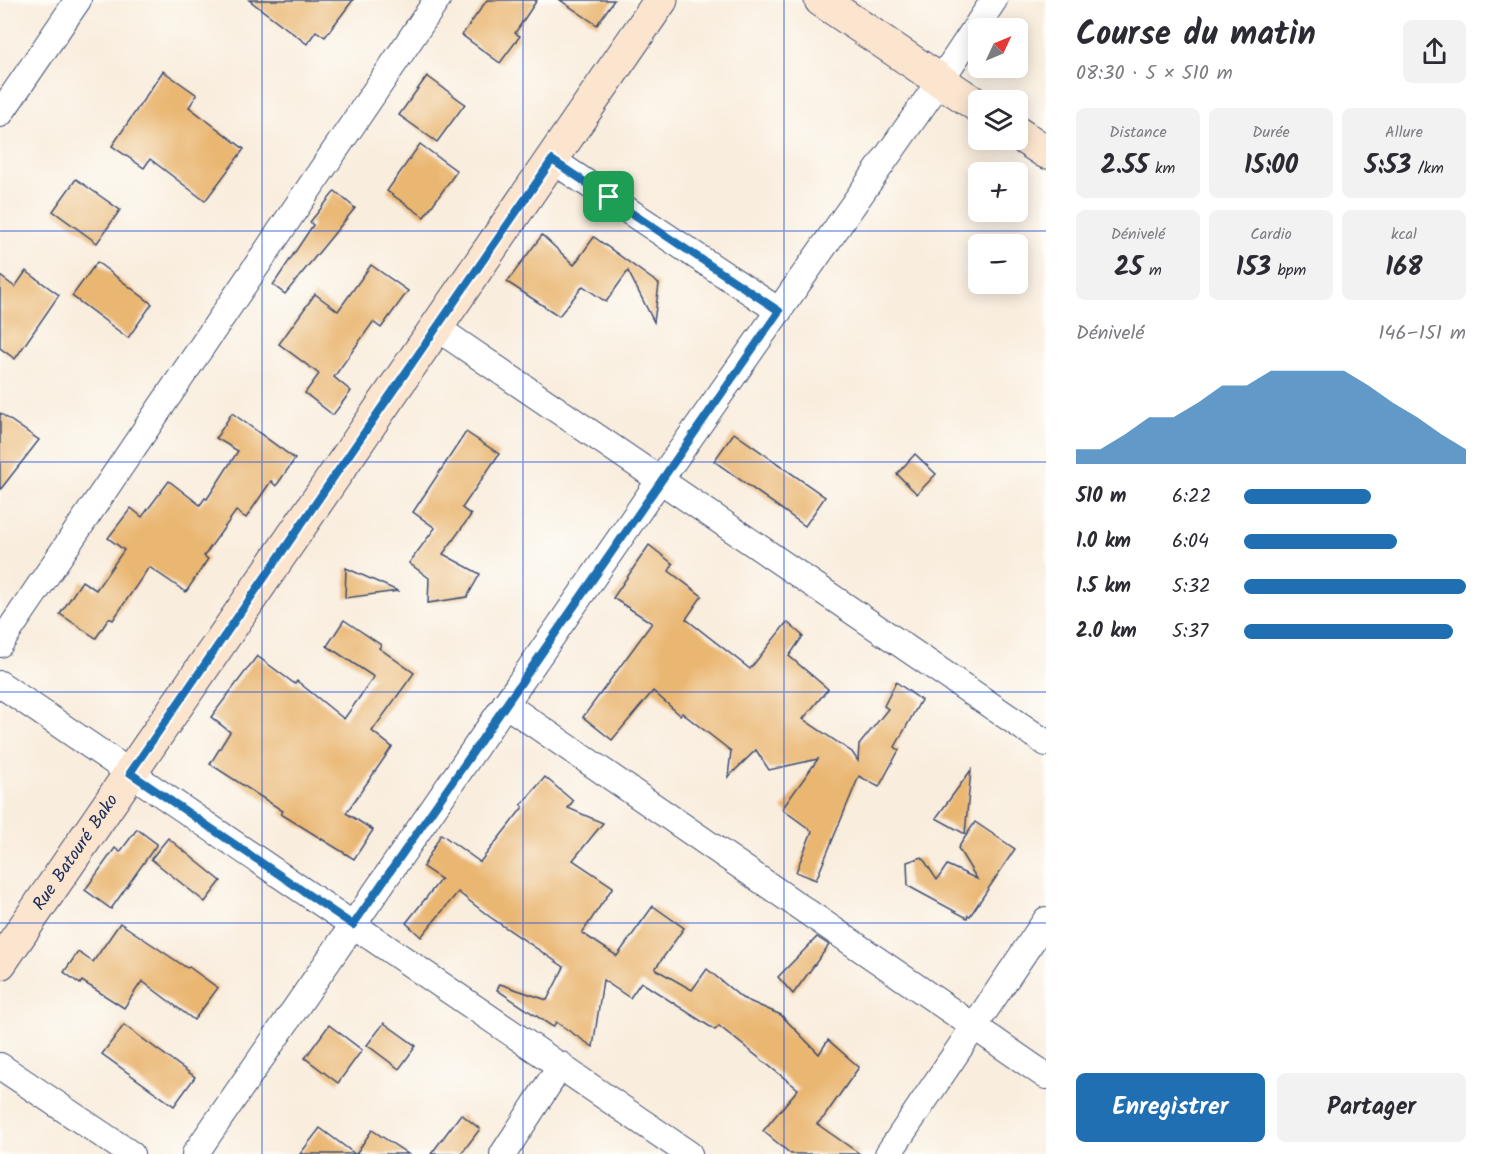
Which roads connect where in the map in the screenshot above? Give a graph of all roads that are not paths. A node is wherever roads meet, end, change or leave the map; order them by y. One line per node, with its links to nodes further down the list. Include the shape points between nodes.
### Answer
1 (78, 0): 7 (street)
2 (437, 0): 15 (street)
3 (661, 0): 11 (main road, Rue Batouré Bako)
4 (821, 0): 6 (main road)
5 (994, 0): 6 (street)
6 (940, 81): 8 (main road); 12 (street)
7 (4, 99)
8 (968, 99)
9 (1028, 140): 10 (main road)
10 (1046, 152)
11 (552, 160): 12 (street); 13 (main road, Rue Batouré Bako)
12 (779, 311): 14 (street)
13 (437, 328): 14 (street); 19 (main road, Rue Batouré Bako)
14 (660, 480): 17 (street); 18 (street)
15 (0, 644)
16 (0, 684): 19 (street)
17 (505, 704): 21 (street); 23 (street)
18 (1046, 743)
19 (130, 773): 21 (street); 22 (main road, Rue Batouré Bako)
20 (1046, 920): 23 (street)
21 (353, 925): 24 (street); 28 (street)
22 (0, 963)
23 (974, 1026): 26 (street); 31 (street)
24 (561, 1065): 29 (street); 30 (street)
25 (0, 1066): 27 (street)
26 (1046, 1076)
27 (131, 1154)
28 (195, 1154)
29 (502, 1154)
30 (689, 1154)
31 (888, 1154)

